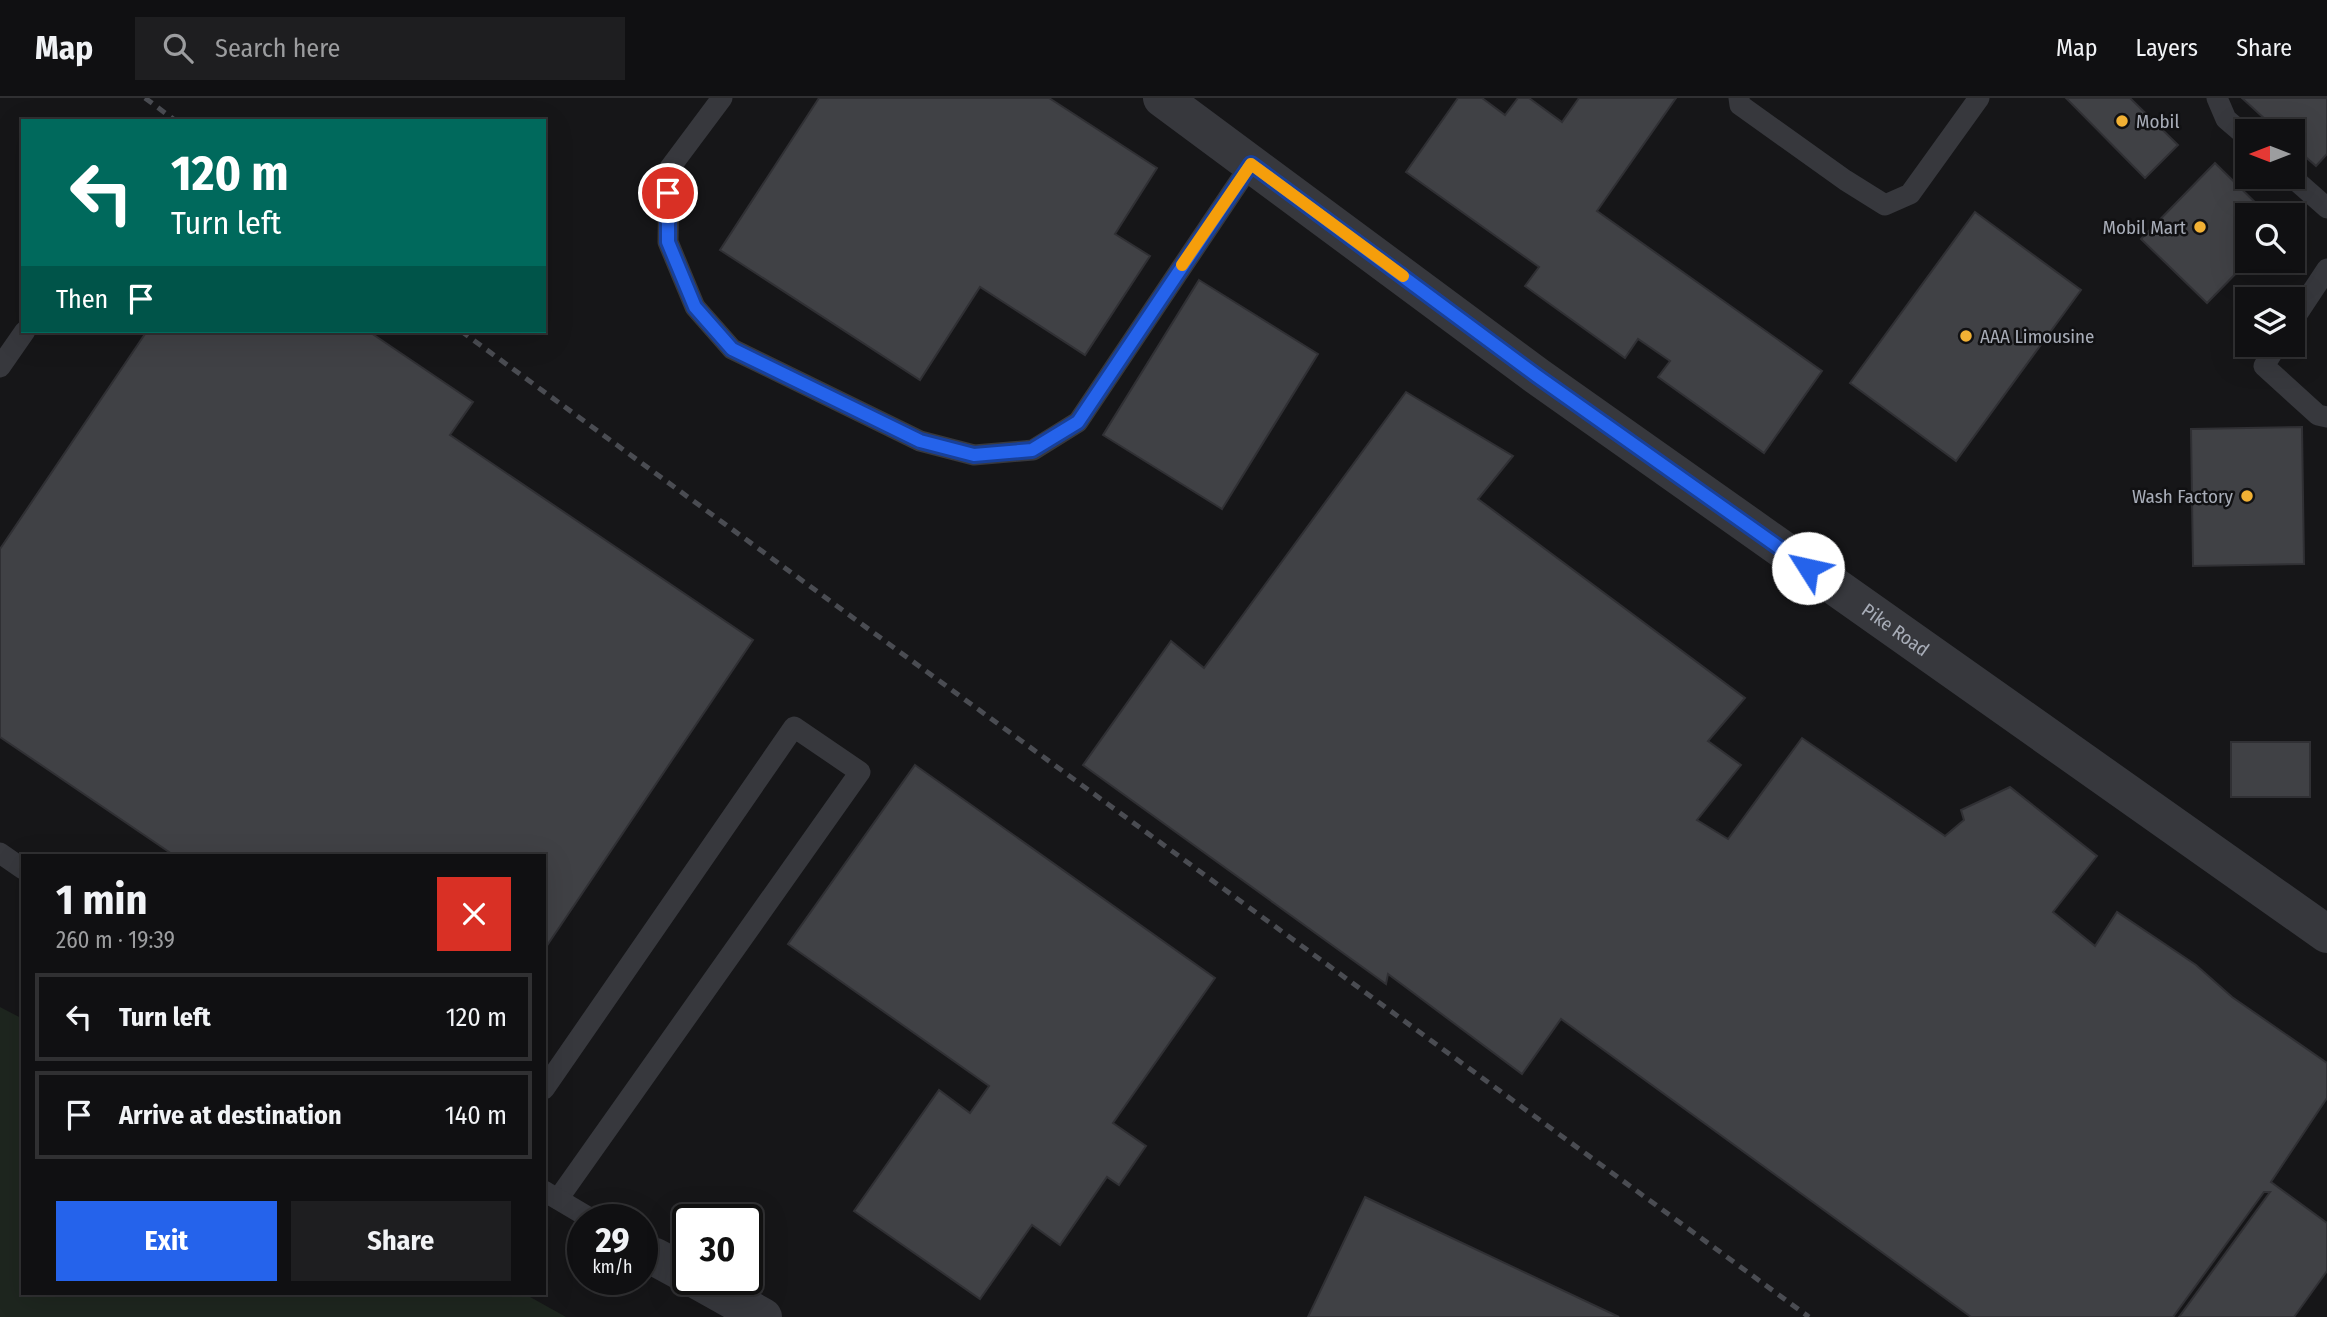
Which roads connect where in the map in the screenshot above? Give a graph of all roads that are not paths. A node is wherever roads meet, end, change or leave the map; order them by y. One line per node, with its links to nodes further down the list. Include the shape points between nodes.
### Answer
1 (722, 98): 7 (lane, via 669,169 668,242 695,307 732,349 920,441 974,455 1032,450 1078,422)
2 (1162, 98): 7 (street, Pike Road)
3 (1739, 98): 4 (lane, via 1740,105 1885,205 1910,194)
4 (1979, 98)
5 (2217, 98): 6 (lane)
6 (2235, 126)
7 (1251, 164): 18 (street, Pike Road, via 1537,376)
8 (2305, 189): 9 (lane)
9 (2327, 208)
10 (2327, 269): 11 (lane)
11 (2305, 302)
12 (25, 333): 14 (lane)
13 (2269, 357): 15 (lane, via 2263,366 2318,415)
14 (0, 367)
15 (2327, 417)
16 (0, 853): 17 (lane)
17 (21, 868)
18 (2327, 934)
19 (546, 1086): 20 (lane, via 794,727 860,772)
20 (551, 1195): 21 (lane)
21 (567, 1205)
22 (724, 1295): 23 (street)
23 (763, 1317)

